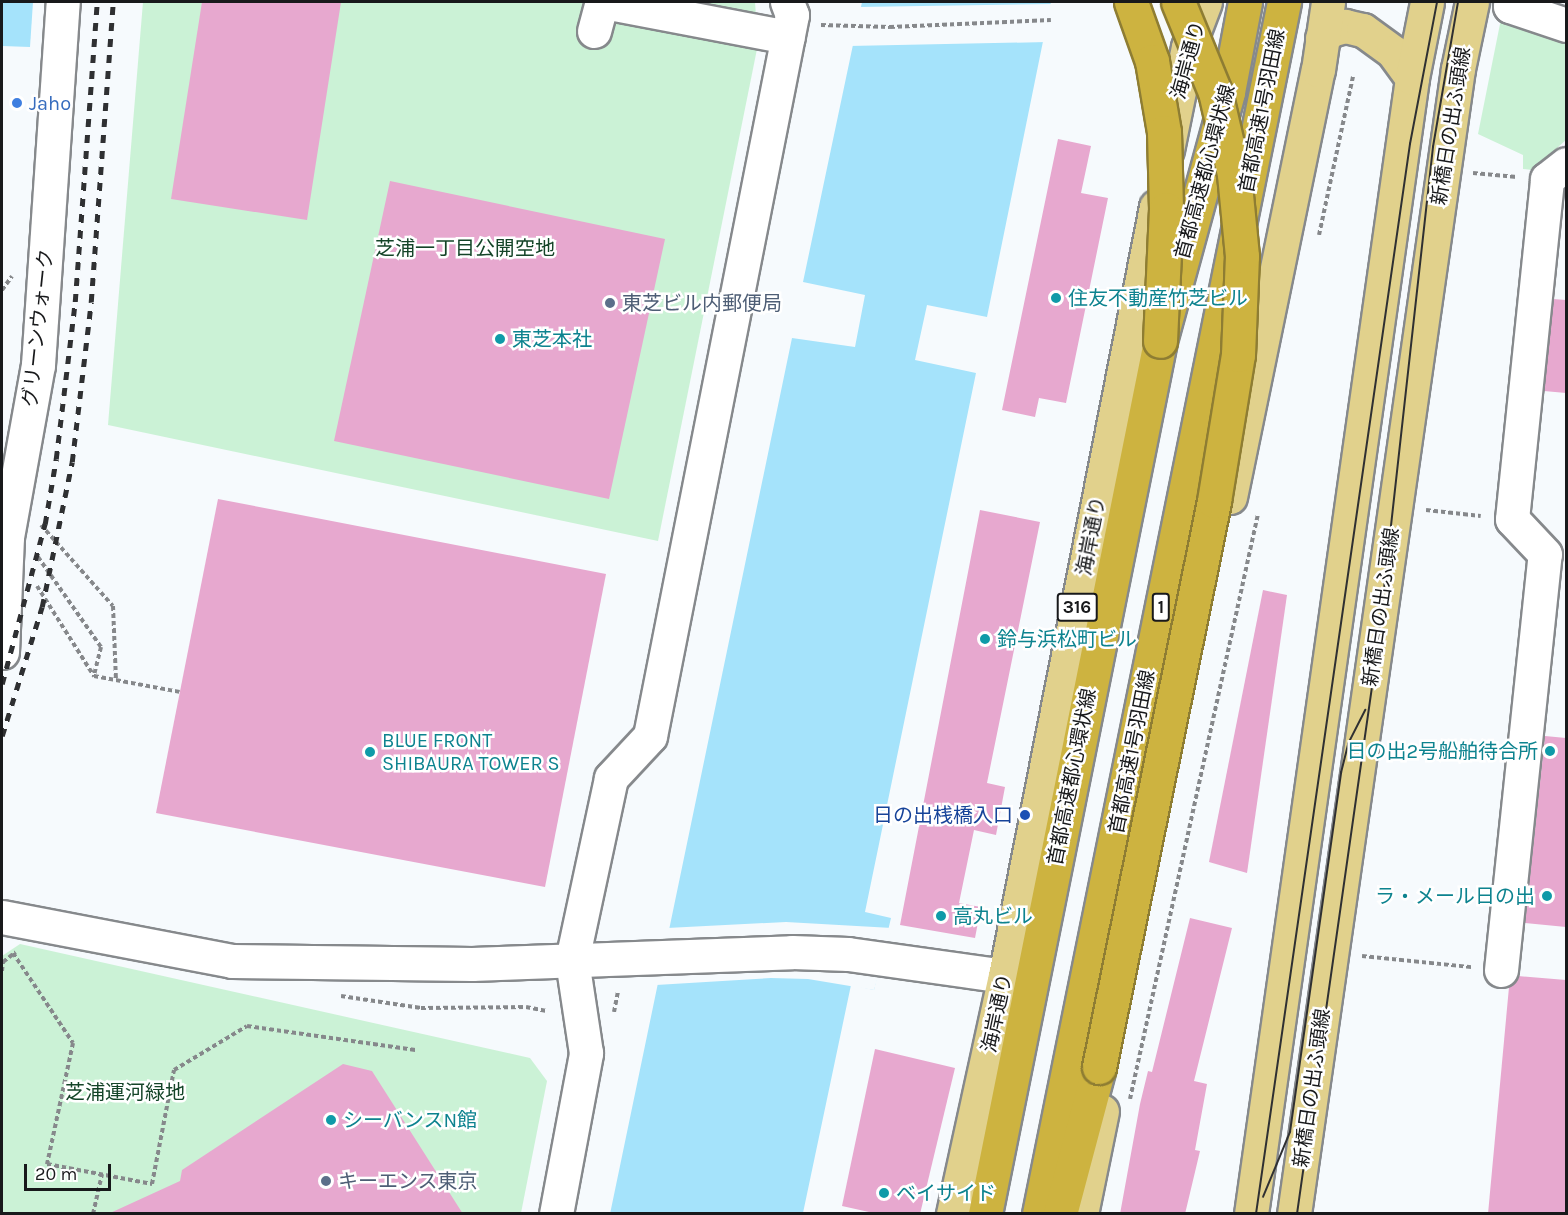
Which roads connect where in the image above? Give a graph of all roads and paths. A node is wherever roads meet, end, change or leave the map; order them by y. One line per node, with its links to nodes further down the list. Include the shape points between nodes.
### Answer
1 (63, 2): 24 (street, グリーンウォーク, via 38,365)
2 (788, 2): 16 (street, via 792,15)
3 (1131, 2): 23 (highway, 首都高速都心環状線, bridge, via 1152,61 1164,132 1166,209)
4 (1178, 2): 44 (highway, 首都高速1号羽田線, bridge, via 1215,92 1234,174 1242,256 1238,355 1215,501)
5 (1205, 2): 40 (main road, 海岸通り / 316, via 1188,47)
6 (1245, 2): 23 (highway, 首都高速都心環状線, bridge, via 1227,92)
7 (1284, 2): 51 (highway, 首都高速1号羽田線 / 1, bridge)
8 (1328, 2): 17 (main road)
9 (1427, 2): 19 (main road)
10 (1472, 2): 56 (main road, 新橋日の出ふ頭線, via 1458,69)
11 (1511, 2): 14 (street, via 1510,6)
12 (600, 11): 16 (street)
13 (1051, 20): 15 (path)
14 (1566, 25)
15 (840, 28)
16 (788, 37): 37 (street, via 650,736 611,778)
17 (1322, 38): 19 (main road, via 1345,26 1363,30 1393,52); 54 (main road)
18 (1353, 77): 22 (path)
19 (1412, 78): 55 (main road)
20 (1467, 172): 21 (path)
21 (1557, 172): 27 (street)
22 (1317, 241)
23 (1160, 340): 50 (highway, 首都高速都心環状線)
24 (12, 506): 29 (street, グリーンウォーク); 30 (path, via 101,647); 31 (path, via 113,606)
25 (1258, 510): 45 (path)
26 (1424, 510): 27 (path)
27 (1512, 519): 38 (street, via 1545,554)
28 (32, 577): 30 (path)
29 (2, 652)
30 (94, 676): 31 (path)
31 (116, 680): 32 (path)
32 (180, 692)
33 (2, 916): 37 (street, via 232,961 344,964)
34 (21, 950): 35 (path)
35 (12, 952): 39 (path, via 3,962); 46 (path, via 73,1043 47,1164)
36 (1357, 956): 38 (path)
37 (573, 960): 40 (street, via 792,952 887,959); 48 (street, via 586,1053)
38 (1501, 970)
39 (2, 971)
40 (1005, 976): 49 (main road, 海岸通り / 316)
41 (338, 996): 42 (path, via 421,1008 526,1007 547,1011)
42 (551, 1016)
43 (415, 1050): 46 (path, via 247,1026 174,1070 152,1184)
44 (1099, 1067): 52 (highway); 53 (highway)
45 (1128, 1108)
46 (102, 1174): 47 (path)
47 (93, 1214)
48 (555, 1214)
49 (953, 1214)
50 (985, 1214)
51 (1039, 1214)
52 (1060, 1214)
53 (1069, 1214)
54 (1081, 1214)
55 (1251, 1214)
56 (1294, 1214)

